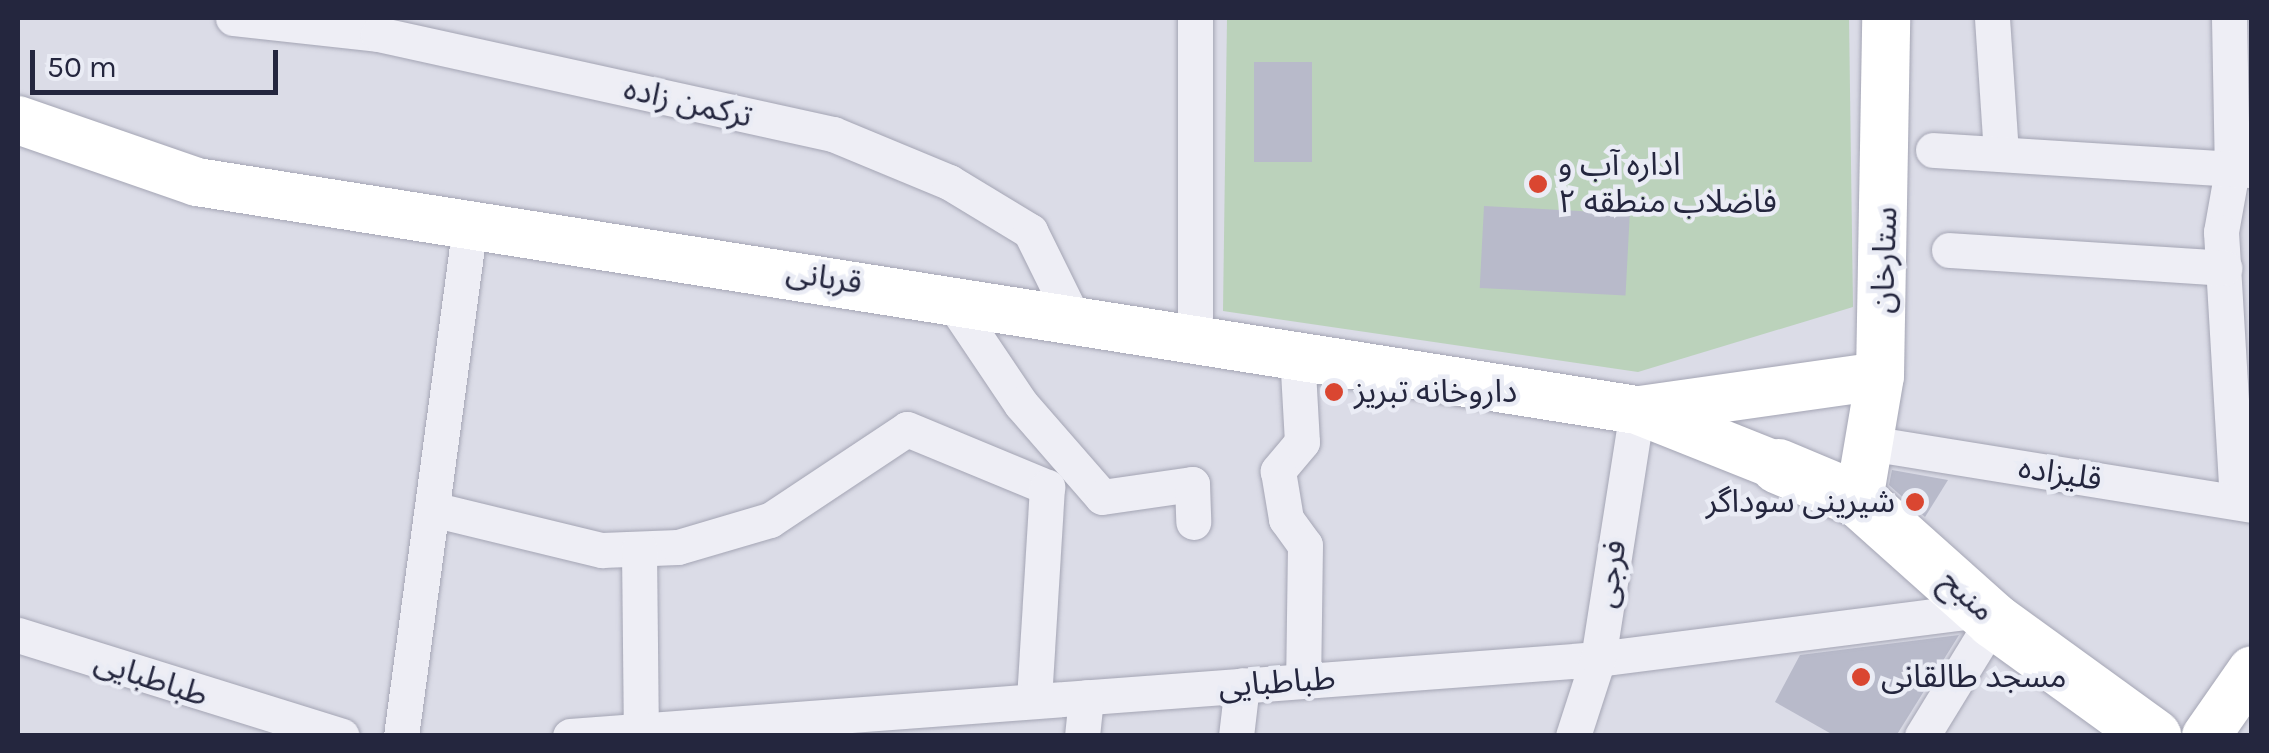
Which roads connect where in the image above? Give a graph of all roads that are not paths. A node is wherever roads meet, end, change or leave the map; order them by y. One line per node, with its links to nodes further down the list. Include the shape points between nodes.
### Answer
1 (233, 18): 14 (street, ترکمن زاده, via 378,34 833,134 949,182 1030,231)
2 (1194, 18): 15 (street)
3 (1886, 18): 17 (main road, ستارخان)
4 (1992, 18): 8 (street)
5 (2229, 18): 9 (street)
6 (18, 120): 10 (main road, قربانی, via 197,182)
7 (1933, 150): 8 (street)
8 (2001, 153): 9 (street)
9 (2242, 170): 12 (street)
10 (470, 224): 13 (main road, قربانی); 23 (street)
11 (1948, 250): 12 (street)
12 (2224, 268): 22 (street)
13 (949, 298): 14 (main road, قربانی); 24 (street, via 1021,404 1102,496 1192,484)
14 (1072, 316): 15 (main road, قربانی)
15 (1196, 337): 16 (main road, قربانی)
16 (1297, 353): 18 (main road, قربانی); 30 (street, via 1302,442 1278,471 1286,518 1305,545)
17 (1880, 376): 18 (main road); 19 (main road, ستارخان)
18 (1637, 410): 20 (main road); 28 (street, فرجی)
19 (1869, 443): 21 (main road, ستارخان); 22 (street, قلیزاده)
20 (1778, 466): 21 (main road, منبح)
21 (1859, 500): 26 (main road, منبح)
22 (2244, 503)
23 (432, 508): 25 (street, via 602,550); 38 (street)
24 (1193, 522)
25 (639, 548): 33 (street, via 770,520 907,428 1046,487); 36 (street)
26 (1988, 615): 28 (street, طباطبایی); 43 (street); 44 (main road, منبح)
27 (18, 634): 37 (street, طباطبایی)
28 (1598, 658): 30 (street, طباطبایی); 42 (street, فرجی)
29 (2252, 670): 45 (main road)
30 (1303, 681): 31 (street, طباطبایی)
31 (1242, 685): 32 (street, طباطبایی); 41 (street)
32 (1086, 697): 33 (street, طباطبایی); 40 (street)
33 (1034, 701): 34 (street, طباطبایی)
34 (970, 720): 35 (street, طباطبایی)
35 (853, 725): 36 (street, طباطبایی)
36 (641, 730): 39 (street, طباطبایی)
37 (342, 736)
38 (401, 736)
39 (570, 736)
40 (1082, 736)
41 (1236, 736)
42 (1574, 736)
43 (1922, 736)
44 (2153, 736)
45 (2206, 736)

